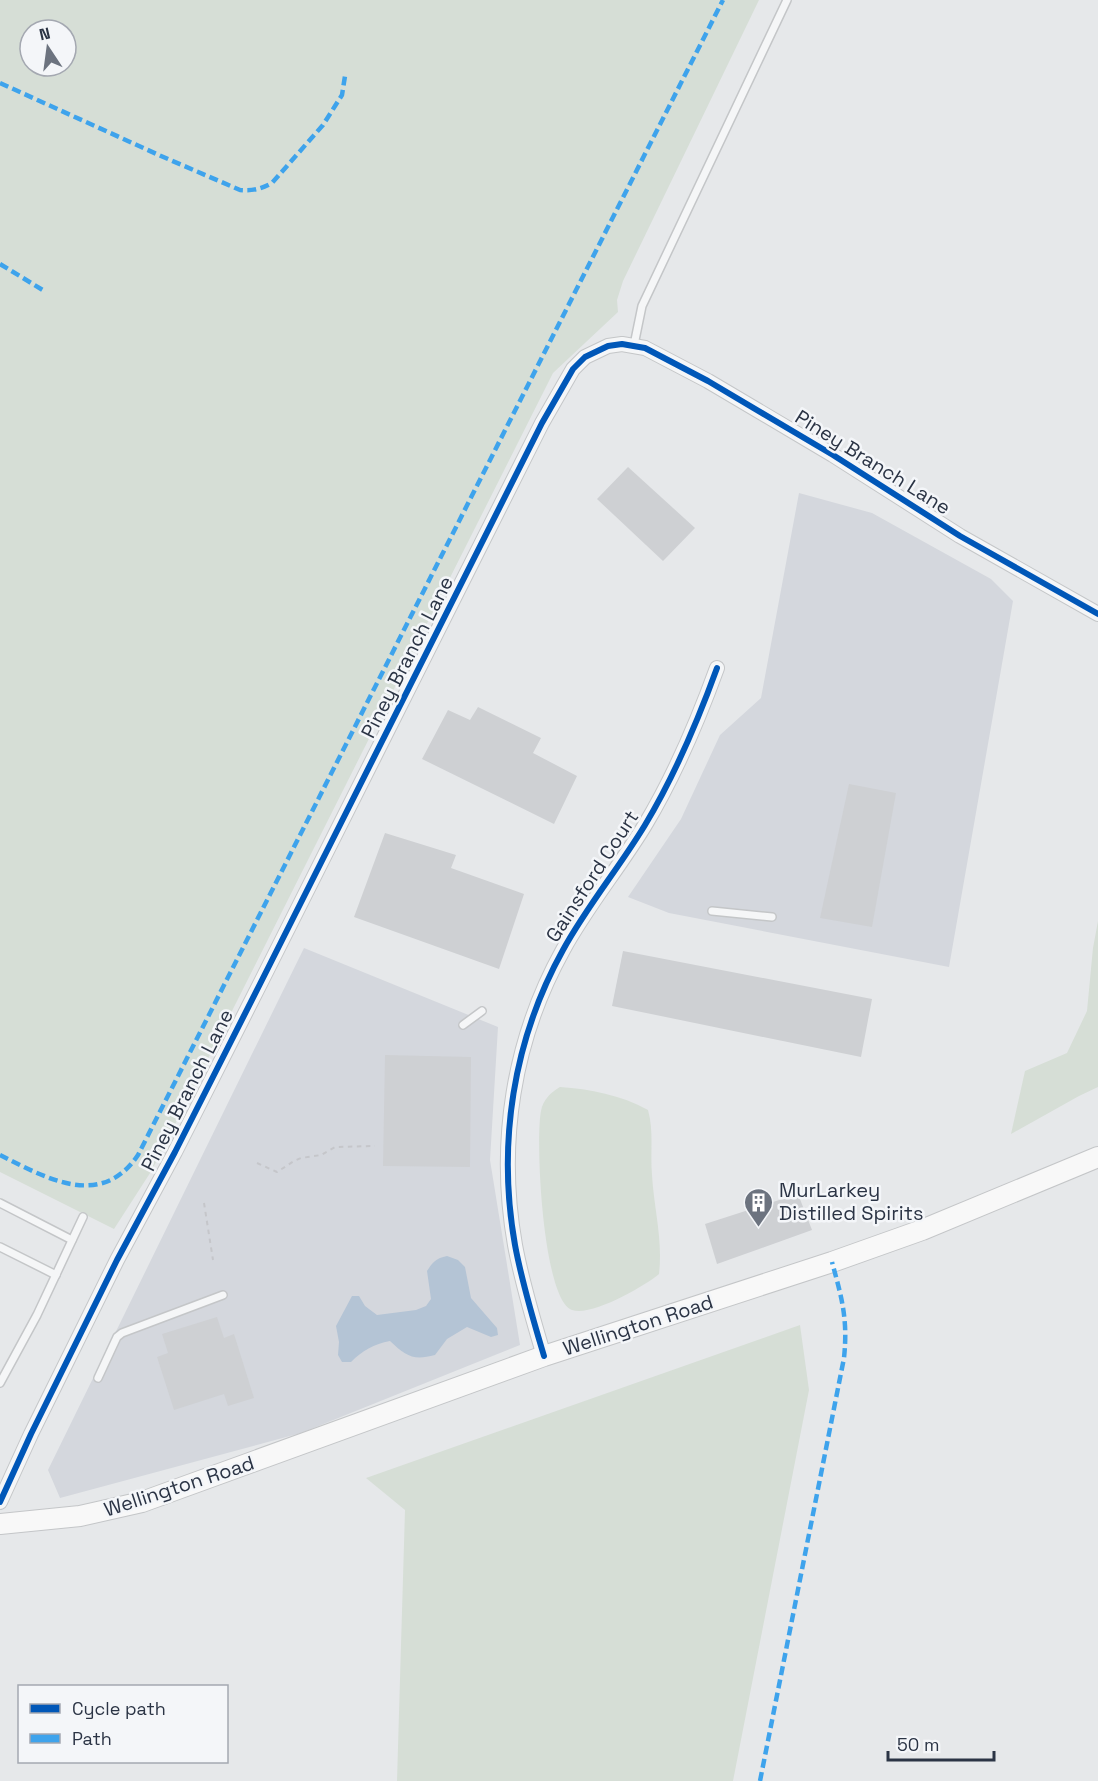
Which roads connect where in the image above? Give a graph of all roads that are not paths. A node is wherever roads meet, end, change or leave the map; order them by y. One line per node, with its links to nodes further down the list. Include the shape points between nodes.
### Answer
1 (787, 0): 2 (lane, via 642,306)
2 (634, 345): 3 (street, Piney Branch Lane, via 708,381 960,536); 19 (street, Piney Branch Lane, via 608,346 585,357 573,369 542,423 117,1260)
3 (1098, 614)
4 (717, 668): 16 (street, Gainsford Court, via 664,794 588,908 558,961 521,1053 511,1108 509,1192 519,1265)
5 (712, 911): 6 (lane)
6 (772, 917)
7 (482, 1011): 8 (lane)
8 (463, 1025)
9 (1098, 1157): 16 (main road, Wellington Road, via 900,1238)
10 (0, 1203): 12 (lane)
11 (83, 1218): 12 (lane)
12 (72, 1240): 14 (lane)
13 (0, 1247): 14 (lane)
14 (56, 1275): 18 (lane)
15 (223, 1295): 17 (lane, via 122,1333)
16 (544, 1356): 20 (main road, Wellington Road, via 142,1502 80,1516)
17 (98, 1378)
18 (0, 1383)
19 (0, 1502)
20 (0, 1524)

